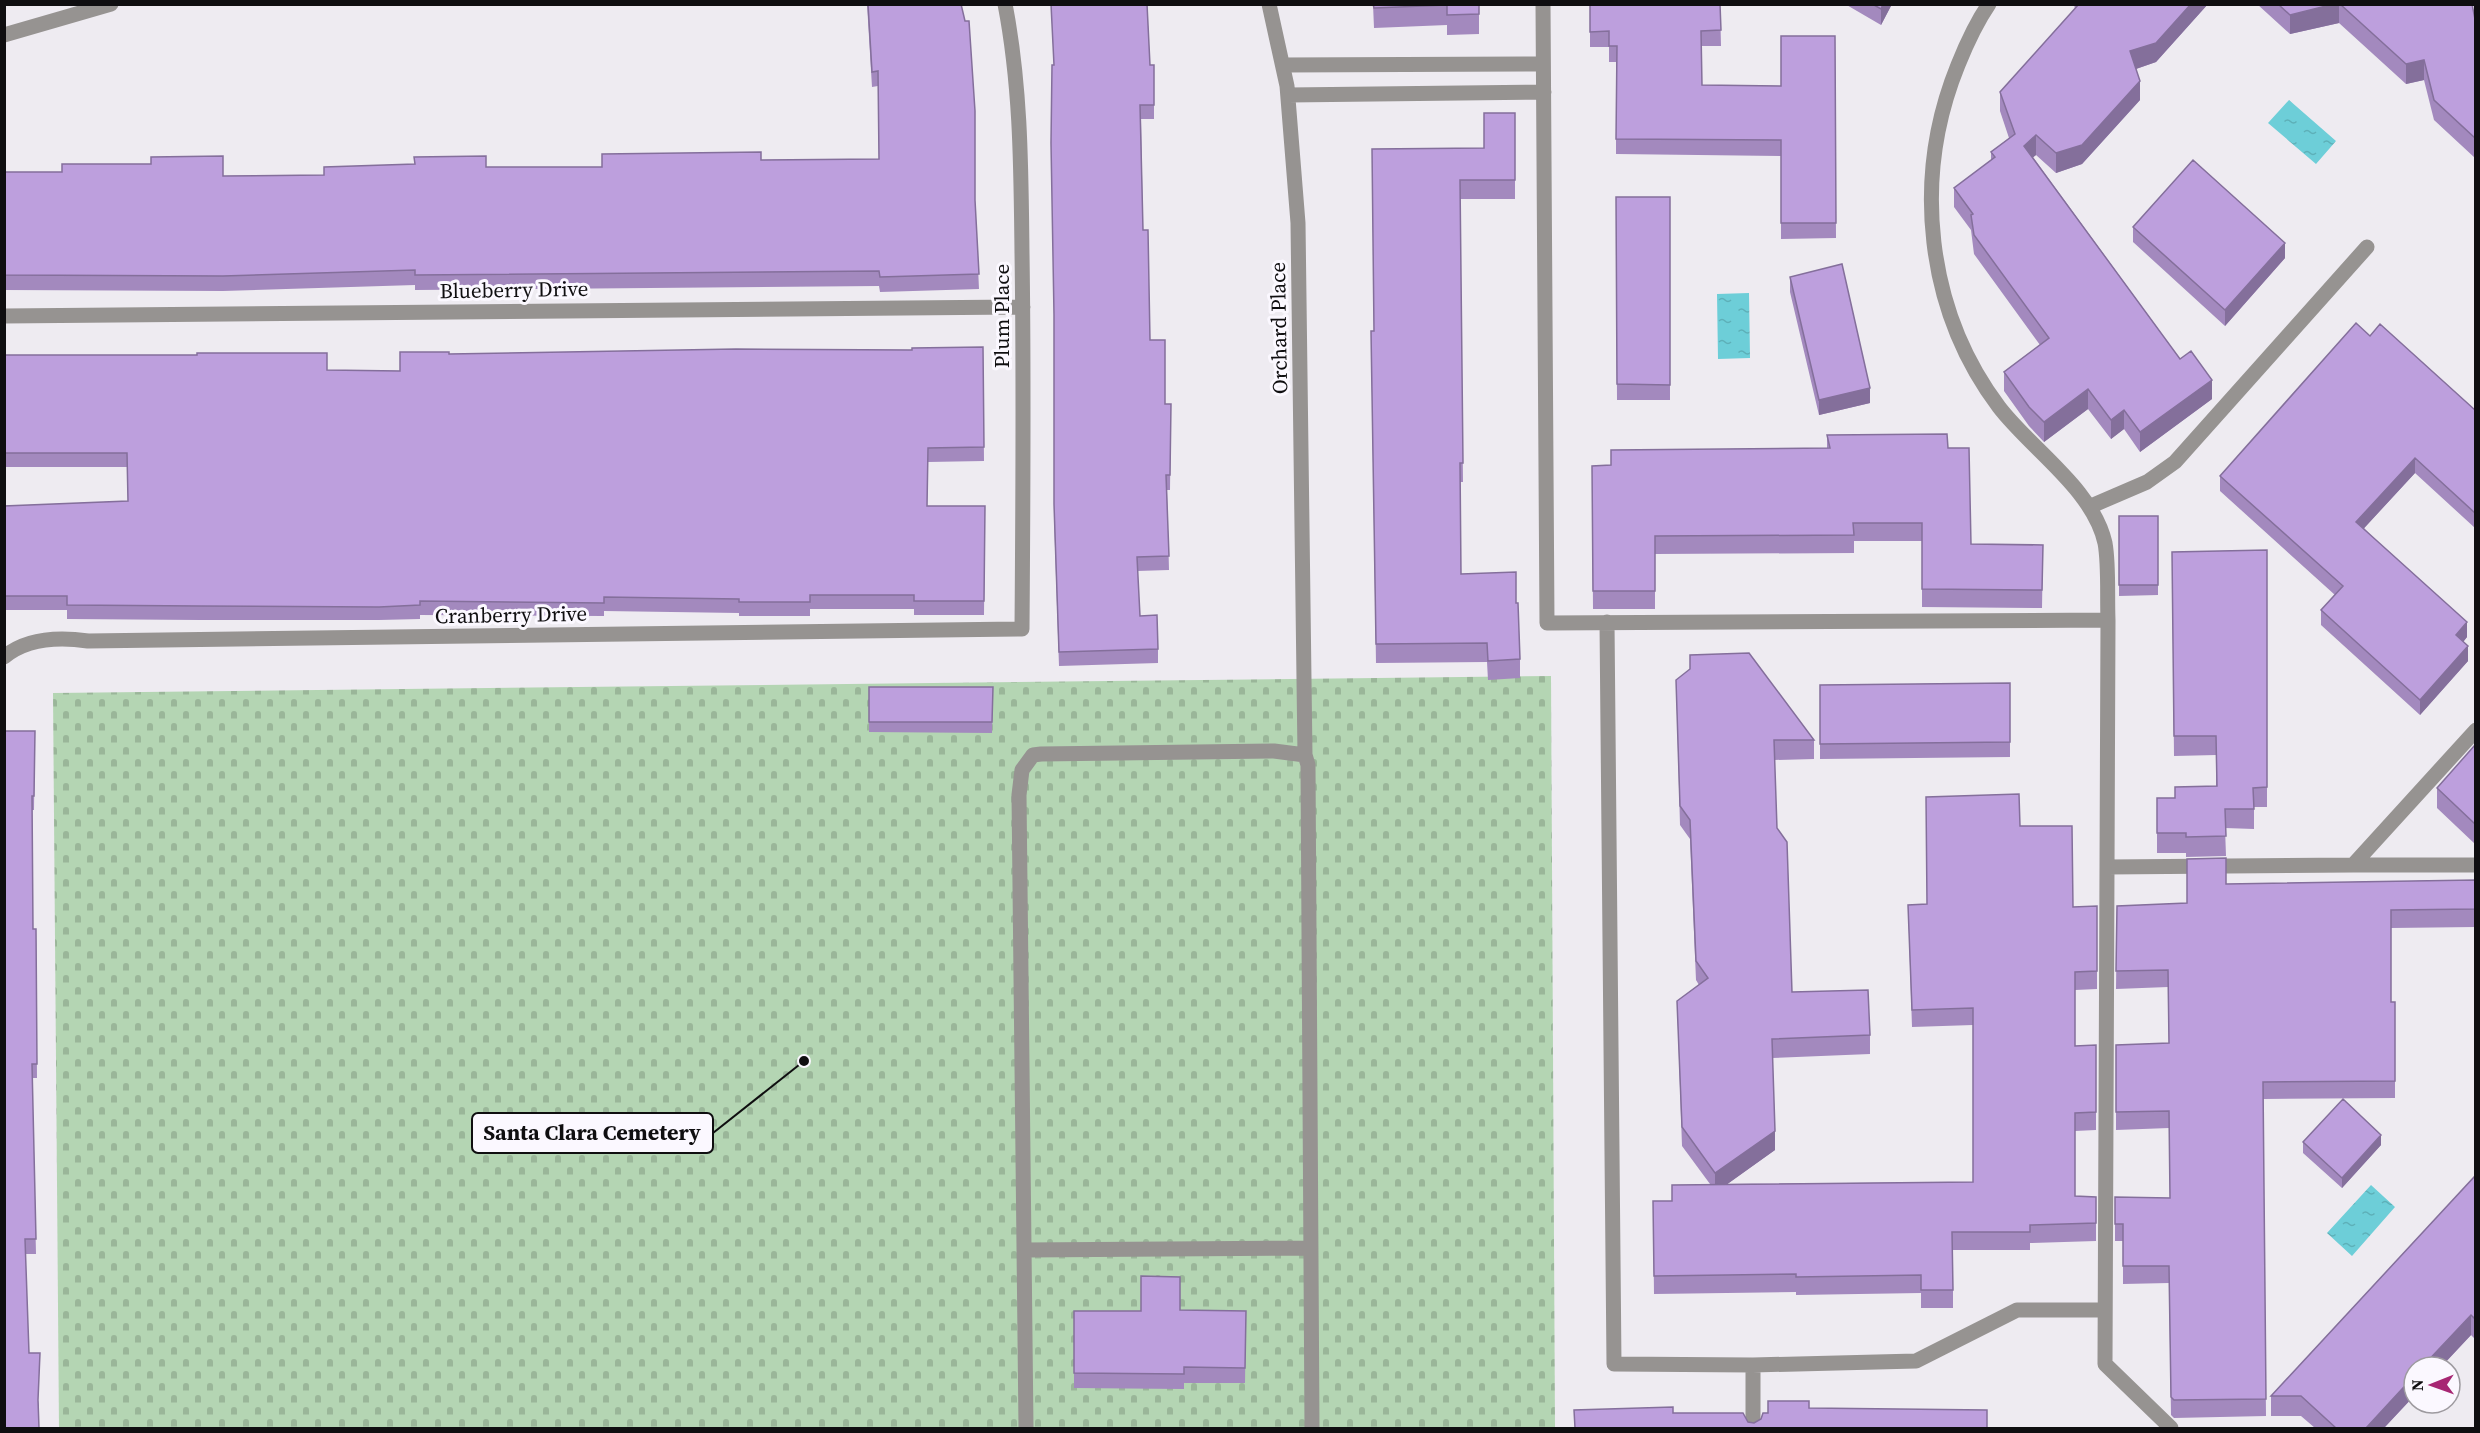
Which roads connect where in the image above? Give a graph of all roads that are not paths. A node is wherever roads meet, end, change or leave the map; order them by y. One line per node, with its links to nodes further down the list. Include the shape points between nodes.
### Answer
1 (111, 4): 6 (street)
2 (1005, 4): 12 (street, Plum Place, via 1020,120)
3 (1269, 4): 8 (street, Orchard Place)
4 (1543, 4): 7 (street)
5 (1989, 4): 14 (street, via 1949,88 1938,129 1932,170 1935,254 1944,295 1976,372 1999,407)
6 (4, 35)
7 (1543, 64): 8 (street); 9 (street)
8 (1283, 65): 10 (street, Orchard Place)
9 (1544, 92): 10 (street); 16 (street, via 1547,623)
10 (1288, 95): 20 (street, Orchard Place, via 1298,223)
11 (2367, 247): 14 (street, via 2175,462 2147,482)
12 (1023, 307): 13 (street, Blueberry Drive); 17 (street, Plum Place)
13 (4, 316)
14 (2089, 507): 15 (street, via 2104,542)
15 (2108, 620): 16 (street); 23 (street)
16 (1607, 622): 27 (street, via 1614,1364)
17 (1022, 629): 18 (street, Cranberry Drive, via 88,641 64,638 31,643)
18 (4, 657)
19 (2475, 730): 21 (street)
20 (1305, 755): 24 (street, Orchard Place); 25 (street, via 1274,751 1052,754 1033,755 1027,761 1019,795)
21 (2354, 865): 22 (street); 23 (street)
22 (2475, 865)
23 (2107, 867): 26 (street)
24 (1311, 1248): 25 (street); 29 (street, Orchard Place)
25 (1024, 1250): 28 (street)
26 (2104, 1310): 27 (street, via 2018,1310 1916,1361); 31 (street, via 2105,1364)
27 (1753, 1365): 30 (street)
28 (1026, 1428)
29 (1312, 1428)
30 (1753, 1428)
31 (2171, 1428)

